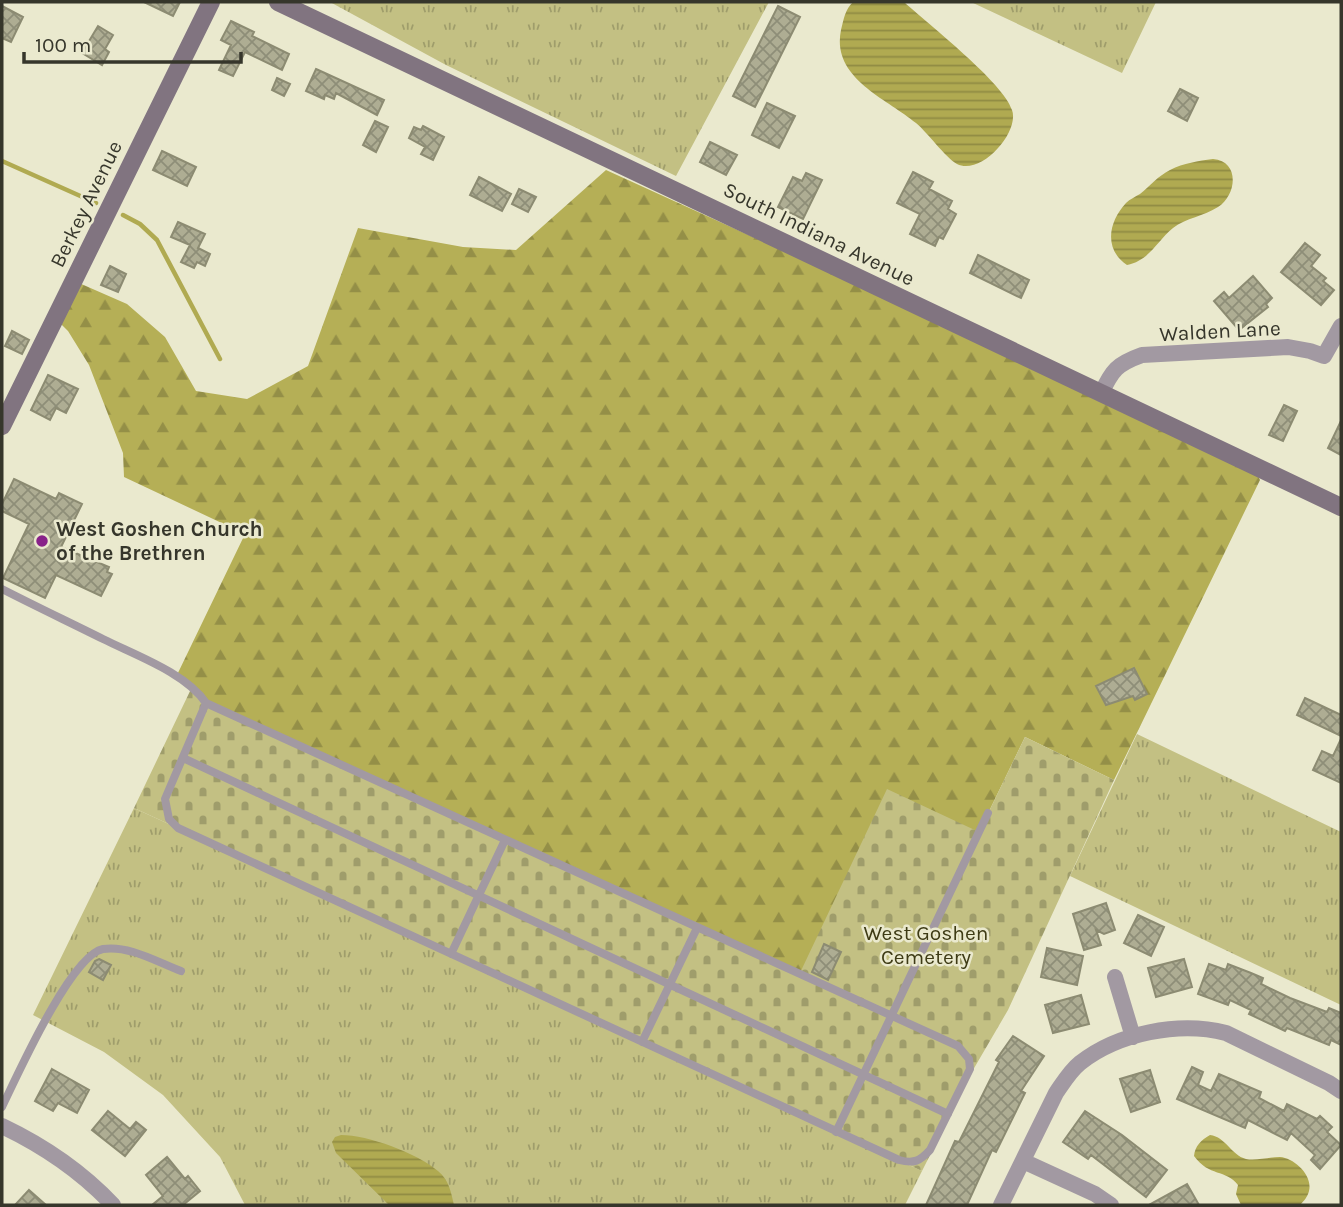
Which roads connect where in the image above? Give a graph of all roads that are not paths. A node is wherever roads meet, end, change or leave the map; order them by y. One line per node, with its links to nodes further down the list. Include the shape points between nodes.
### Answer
1 (211, 2): 5 (street, Berkey Avenue)
2 (278, 2): 4 (street, South Indiana Avenue)
3 (1341, 326): 4 (street, Walden Lane, via 1324,356 1288,347 1142,355 1111,373)
4 (1101, 394): 6 (street, South Indiana Avenue)
5 (2, 426)
6 (1341, 507)
7 (2, 589): 8 (lane, via 176,677 199,692)
8 (206, 703): 9 (lane); 11 (lane)
9 (183, 758): 12 (lane); 14 (lane, via 165,799 169,819 178,828)
10 (988, 813): 18 (lane)
11 (505, 840): 12 (lane); 13 (lane)
12 (479, 896): 14 (lane); 17 (lane)
13 (696, 928): 17 (lane); 18 (lane)
14 (450, 954): 20 (lane)
15 (181, 971): 23 (lane, via 113,948 87,958 51,1009)
16 (1115, 977): 19 (street)
17 (670, 984): 20 (lane); 21 (lane)
18 (892, 1016): 21 (lane); 24 (lane, via 951,1042 970,1059 970,1069)
19 (1133, 1037): 22 (street, via 1208,1028); 27 (street, via 1080,1063 1056,1093)
20 (642, 1042): 26 (lane)
21 (864, 1074): 24 (lane); 26 (lane)
22 (1341, 1091)
23 (2, 1107)
24 (948, 1114): 26 (lane, via 930,1150 914,1163)
25 (2, 1126): 28 (street, via 66,1162)
26 (836, 1132)
27 (1023, 1161): 29 (street); 30 (street)
28 (113, 1205)
29 (1002, 1205)
30 (1111, 1205)

